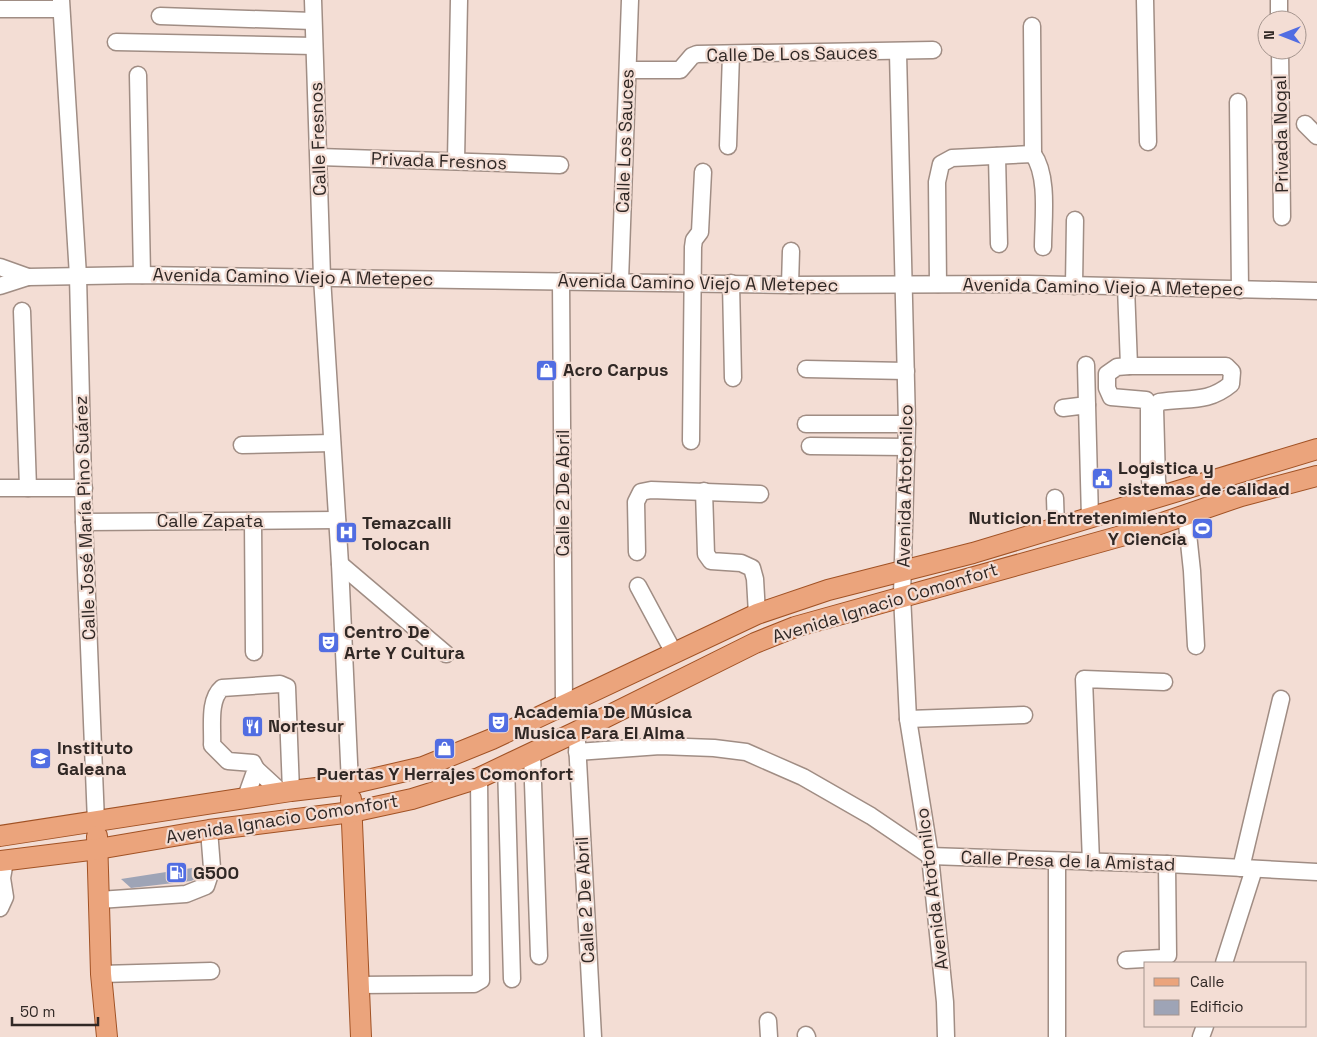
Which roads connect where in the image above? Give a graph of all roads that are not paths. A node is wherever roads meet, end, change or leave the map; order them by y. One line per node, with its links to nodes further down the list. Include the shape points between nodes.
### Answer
1 (313, 0): 8 (street, Calle Fresnos)
2 (459, 0): 26 (street)
3 (630, 0): 16 (street, Calle Los Sauces)
4 (1145, 0): 21 (street)
5 (61, 4): 6 (street); 36 (street, Calle José María Pino Suárez)
6 (0, 9)
7 (160, 16): 8 (street)
8 (313, 21): 11 (street, Calle Fresnos)
9 (1032, 26): 23 (street)
10 (116, 42): 11 (street)
11 (314, 46): 25 (street, Calle Fresnos)
12 (933, 50): 13 (street, Calle De Los Sauces)
13 (898, 53): 14 (street, Calle De Los Sauces); 43 (street, Avenida Atotonilco)
14 (731, 54): 16 (street, Calle De Los Sauces, via 692,56 680,70); 22 (street)
15 (1280, 60): 29 (street, Privada Nogal)
16 (628, 70): 40 (street, Calle Los Sauces)
17 (138, 75): 35 (street)
18 (1238, 102): 49 (street)
19 (1305, 124): 20 (street)
20 (1317, 136)
21 (1148, 142)
22 (728, 146)
23 (1033, 154): 24 (street); 32 (street, via 1039,162 1043,180)
24 (997, 156): 31 (street); 44 (street, via 952,158 941,164 937,182)
25 (319, 157): 26 (street, Privada Fresnos); 38 (street, Calle Fresnos)
26 (456, 161): 27 (street, Privada Fresnos)
27 (560, 164)
28 (703, 172): 41 (street, via 700,232 693,243)
29 (1282, 217)
30 (1075, 220): 47 (street)
31 (999, 244)
32 (1043, 248)
33 (791, 251): 45 (street)
34 (0, 267): 37 (street)
35 (142, 274): 36 (street, Avenida Camino Viejo A Metepec); 38 (street, Avenida Camino Viejo A Metepec)
36 (78, 276): 37 (street, Avenida Camino Viejo A Metepec); 70 (street, Calle José María Pino Suárez)
37 (28, 277): 46 (street)
38 (322, 277): 39 (street, Avenida Camino Viejo A Metepec); 62 (street, Calle Fresnos)
39 (561, 281): 40 (street, Avenida Camino Viejo A Metepec); 93 (street, Calle 2 De Abril)
40 (620, 281): 41 (street, Avenida Camino Viejo A Metepec)
41 (694, 283): 42 (street, Avenida Camino Viejo A Metepec); 61 (street)
42 (732, 283): 45 (street, Avenida Camino Viejo A Metepec); 56 (street)
43 (902, 283): 44 (street, Avenida Camino Viejo A Metepec); 45 (street, Avenida Camino Viejo A Metepec); 55 (street, Avenida Atotonilco)
44 (938, 284): 47 (street, Avenida Camino Viejo A Metepec)
45 (790, 285)
46 (0, 286)
47 (1074, 286): 48 (street, Avenida Camino Viejo A Metepec)
48 (1126, 287): 49 (street, Avenida Camino Viejo A Metepec); 53 (street)
49 (1240, 290): 50 (street, Avenida Camino Viejo A Metepec)
50 (1317, 291)
51 (22, 311): 69 (street)
52 (1086, 365): 57 (street)
53 (1129, 366): 73 (street, via 1117,367 1107,374 1107,388 1111,397 1146,400 1149,407 1149,469); 73 (street, via 1216,365 1226,366 1232,372 1231,384 1219,394 1159,402 1155,408)
54 (806, 369): 55 (street)
55 (906, 371): 60 (street, Avenida Atotonilco)
56 (733, 378)
57 (1086, 405): 58 (street); 76 (street)
58 (1063, 408)
59 (806, 424): 60 (street)
60 (907, 424): 65 (street, Avenida Atotonilco)
61 (691, 441)
62 (332, 443): 63 (street); 77 (street, Calle Fresnos)
63 (242, 444)
64 (810, 446): 65 (street)
65 (907, 447): 83 (street, Avenida Atotonilco)
66 (1317, 449): 73 (main road, Avenida Ignacio Comonfort)
67 (1317, 476): 75 (main road, Avenida Ignacio Comonfort, via 1241,496)
68 (0, 488): 69 (street)
69 (28, 488): 70 (street)
70 (84, 488): 79 (street, Calle José María Pino Suárez)
71 (704, 491): 72 (street); 81 (street, via 640,492 636,502); 86 (street, via 706,554 711,561 741,563 752,568)
72 (760, 494)
73 (1156, 497): 76 (main road, Avenida Ignacio Comonfort)
74 (1055, 498): 80 (street)
75 (1186, 515): 85 (main road, Avenida Ignacio Comonfort, via 1140,531); 87 (street)
76 (1090, 518): 80 (main road, Avenida Ignacio Comonfort)
77 (337, 520): 78 (street, Calle Zapata); 82 (street, Calle Fresnos)
78 (253, 521): 79 (street, Calle Zapata); 88 (street)
79 (84, 522): 105 (street, Calle José María Pino Suárez)
80 (1056, 528): 83 (main road, Avenida Ignacio Comonfort)
81 (637, 552)
82 (340, 564): 90 (street); 101 (street, Calle Fresnos)
83 (903, 572): 85 (street, Avenida Atotonilco); 86 (main road, Avenida Ignacio Comonfort, via 828,590)
84 (638, 586): 89 (street)
85 (902, 596): 95 (street, Avenida Atotonilco); 96 (main road, Avenida Ignacio Comonfort, via 795,627 755,643)
86 (757, 614): 89 (main road, Avenida Ignacio Comonfort)
87 (1196, 646)
88 (254, 652)
89 (674, 653): 93 (main road, Avenida Ignacio Comonfort)
90 (446, 654)
91 (1164, 682): 112 (street, via 1084,680)
92 (1281, 699): 114 (street)
93 (564, 706): 101 (main road, Avenida Ignacio Comonfort, via 456,756)
94 (1024, 715): 95 (street)
95 (908, 719): 109 (street, Avenida Atotonilco)
96 (577, 742): 97 (main road, Avenida Ignacio Comonfort); 109 (street, via 746,752 803,777 871,816); 127 (street, Calle 2 De Abril)
97 (532, 754): 98 (main road, Avenida Ignacio Comonfort); 118 (street)
98 (506, 764): 100 (main road, Avenida Ignacio Comonfort); 123 (street)
99 (256, 770): 102 (street); 102 (street, via 253,763 228,761 212,745 214,703 222,688 280,684 287,687 289,695); 103 (street)
100 (478, 778): 104 (main road, Avenida Ignacio Comonfort, via 388,805); 124 (street, via 481,980 474,984)
101 (350, 784): 102 (main road, Avenida Ignacio Comonfort); 104 (main road)
102 (286, 791): 103 (main road, Avenida Ignacio Comonfort)
103 (246, 797): 105 (main road, Avenida Ignacio Comonfort)
104 (352, 812): 106 (main road, Avenida Ignacio Comonfort); 124 (main road)
105 (96, 822): 107 (main road, Avenida Ignacio Comonfort); 108 (main road, Calle José María Pino Suárez)
106 (208, 830): 108 (main road, Avenida Ignacio Comonfort); 116 (street, via 212,868 206,886 186,894)
107 (0, 836)
108 (98, 849): 110 (main road, Avenida Ignacio Comonfort); 116 (main road, Calle José María Pino Suárez)
109 (930, 856): 111 (street, Calle Presa de la Amistad); 128 (street, Avenida Atotonilco)
110 (2, 861): 117 (street, via 5,897)
111 (1057, 861): 112 (street, Calle Presa de la Amistad); 129 (street)
112 (1091, 862): 113 (street, Calle Presa de la Amistad)
113 (1167, 864): 114 (street, Calle Presa de la Amistad); 119 (street, via 1168,955)
114 (1248, 869): 115 (street, Calle Presa de la Amistad); 120 (street)
115 (1317, 872)
116 (99, 900): 122 (main road, Calle José María Pino Suárez)
117 (0, 908)
118 (540, 956)
119 (1126, 960)
120 (1224, 962)
121 (211, 971): 122 (street)
122 (101, 974): 125 (main road, Calle José María Pino Suárez)
123 (512, 979)
124 (358, 985): 126 (main road)
125 (107, 1037)
126 (361, 1037)
127 (593, 1037)
128 (946, 1037)
129 (1057, 1037)

